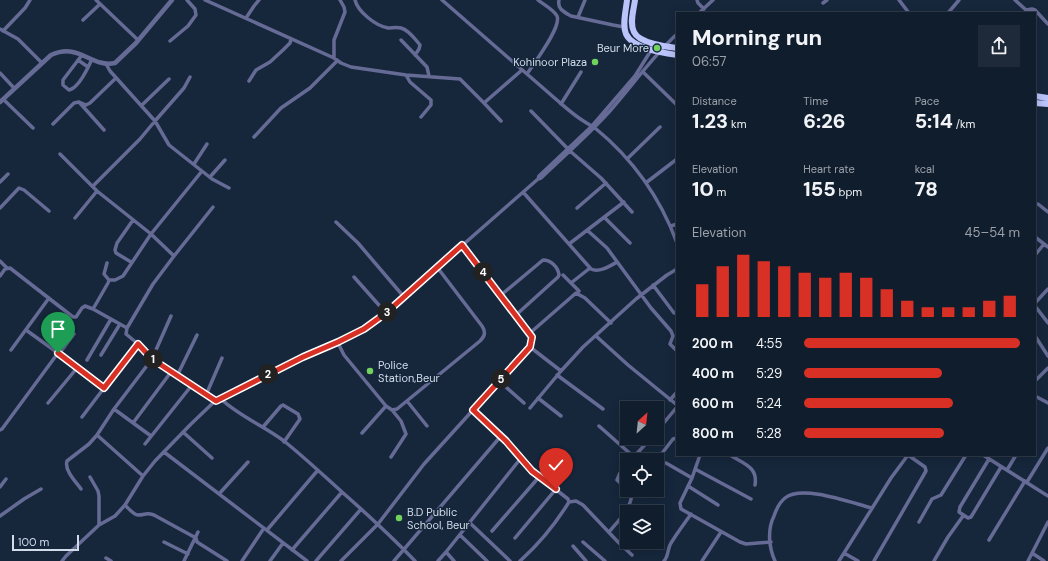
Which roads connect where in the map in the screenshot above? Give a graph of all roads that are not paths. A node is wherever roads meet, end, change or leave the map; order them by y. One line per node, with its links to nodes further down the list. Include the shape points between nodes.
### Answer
1 (30, 0): 30 (street)
2 (96, 0): 20 (street)
3 (172, 0): 33 (street)
4 (187, 0): 35 (street, via 195,9 196,15 188,26)
5 (205, 0): 26 (street)
6 (259, 0): 26 (street)
7 (340, 0): 42 (street, via 345,12 334,40)
8 (355, 0): 41 (street, via 358,7 376,23 386,28 407,31 420,45)
9 (442, 0): 48 (street)
10 (538, 0): 52 (street, via 555,14 558,21)
11 (559, 0): 25 (street, via 558,5 562,10)
12 (585, 0): 25 (street)
13 (627, 0): 29 (highway)
14 (635, 0): 38 (highway, via 632,21 634,33)
15 (697, 0): 21 (street)
16 (713, 0): 21 (street)
17 (899, 0): 23 (street)
18 (959, 0): 24 (street)
19 (1014, 0): 28 (street, via 1026,10 1035,10)
20 (100, 4): 27 (street); 33 (street)
21 (704, 9): 22 (street)
22 (700, 12)
23 (908, 12)
24 (949, 12)
25 (578, 17): 29 (street)
26 (246, 18): 32 (street)
27 (83, 20)
28 (1048, 24)
29 (624, 27): 38 (highway, via 631,40)
30 (1, 30): 45 (street, via 18,39)
31 (676, 35): 36 (street)
32 (291, 38): 42 (street); 58 (street, via 290,43 270,62 256,70)
33 (138, 40): 46 (street, via 115,63)
34 (401, 40): 41 (street)
35 (170, 41)
36 (663, 46): 37 (highway); 38 (highway)
37 (676, 48)
38 (655, 49): 39 (highway); 50 (street); 75 (street)
39 (676, 54)
40 (82, 55): 43 (street); 44 (street); 45 (street, via 67,50 51,55)
41 (415, 55): 54 (street, via 426,67)
42 (335, 59): 53 (street, via 351,67); 79 (street, via 310,88 281,108)
43 (78, 60): 47 (street); 47 (street, via 63,80 63,85 69,90 73,89)
44 (92, 60): 46 (street); 47 (street)
45 (42, 63): 59 (street)
46 (106, 64): 56 (street)
47 (88, 67)
48 (522, 70): 52 (street); 64 (street)
49 (581, 72): 66 (street)
50 (643, 72): 67 (street); 75 (street)
51 (0, 73): 59 (street)
52 (527, 74): 66 (street)
53 (406, 75): 54 (street); 71 (street, via 410,82 431,100 431,105)
54 (429, 76): 64 (street, via 460,79)
55 (190, 77): 72 (street, via 184,88)
56 (116, 78): 63 (street, via 90,103 86,105); 69 (street)
57 (169, 79): 69 (street)
58 (249, 81)
59 (14, 88): 62 (street)
60 (1036, 96): 61 (highway)
61 (1048, 98)
62 (2, 100): 77 (street)
63 (79, 102): 74 (street, via 74,102); 78 (street)
64 (484, 103): 73 (street)
65 (1036, 103): 68 (highway)
66 (561, 104): 75 (street)
67 (676, 104)
68 (1048, 104)
69 (142, 105): 72 (street)
70 (531, 111): 81 (street)
71 (421, 117)
72 (155, 121): 86 (street, via 166,142); 93 (street)
73 (501, 121)
74 (53, 124)
75 (593, 126): 81 (street); 83 (street)
76 (660, 127): 83 (street)
77 (33, 128)
78 (104, 130)
79 (254, 137)
80 (207, 144): 86 (street)
81 (569, 150): 92 (street); 96 (street)
82 (60, 154): 93 (street)
83 (628, 158): 91 (street)
84 (225, 160): 89 (street)
85 (676, 160): 91 (street)
86 (194, 164): 87 (street)
87 (202, 171): 89 (street); 112 (street)
88 (8, 174): 90 (street)
89 (210, 177): 94 (street)
90 (0, 182)
91 (647, 182): 110 (street)
92 (606, 184): 97 (street); 101 (street)
93 (93, 186): 95 (street)
94 (229, 188)
95 (97, 191): 106 (street); 107 (street)
96 (523, 192): 116 (street); 118 (street)
97 (624, 202): 103 (street); 105 (street)
98 (1038, 204): 104 (street)
99 (213, 207): 121 (street)
100 (0, 208): 102 (street, via 19,188)
101 (578, 208)
102 (49, 211)
103 (632, 212)
104 (1048, 212)
105 (604, 217): 111 (street); 115 (street)
106 (75, 218)
107 (133, 220): 112 (street); 123 (street, via 115,250)
108 (336, 222): 140 (street, via 358,243)
109 (676, 224): 110 (street)
110 (671, 226): 114 (street)
111 (587, 230): 116 (street); 124 (street, via 603,244)
112 (151, 234): 121 (street); 123 (street)
113 (1036, 238): 117 (street)
114 (676, 240)
115 (630, 243)
116 (569, 244): 128 (street)
117 (1044, 244): 119 (street); 120 (street)
118 (462, 245): 126 (street); 139 (street)
119 (1048, 247)
120 (1036, 254)
121 (174, 256): 153 (street, via 153,284)
122 (0, 261): 127 (street)
123 (131, 262): 133 (street, via 123,276)
124 (617, 262): 128 (street, via 594,271); 138 (street)
125 (107, 263): 133 (street, via 104,274)
126 (437, 267): 140 (street); 188 (street, via 482,326 485,335)
127 (7, 268): 131 (street); 141 (street)
128 (590, 268): 134 (street)
129 (676, 270): 135 (street)
130 (563, 274): 134 (street)
131 (0, 276)
132 (354, 277): 145 (street)
133 (109, 280): 144 (street)
134 (571, 283): 137 (street)
135 (652, 285): 138 (street); 146 (street)
136 (1048, 289): 142 (street)
137 (579, 292)
138 (641, 294): 151 (street); 164 (street, via 671,331 673,336 670,344)
139 (501, 295): 147 (street); 147 (street, via 543,260 558,270 558,277)
140 (404, 297): 145 (street)
141 (49, 298): 144 (street, via 73,317 84,307); 154 (street)
142 (1036, 304)
143 (1036, 306): 150 (street)
144 (93, 309): 149 (street)
145 (386, 313): 160 (street, via 364,329)
146 (674, 313)
147 (516, 315): 156 (street)
148 (171, 316): 169 (street)
149 (111, 319): 152 (street); 170 (street)
150 (1048, 322)
151 (610, 323): 156 (street, via 585,298 576,293); 158 (street)
152 (120, 324): 153 (street); 166 (street)
153 (127, 328): 161 (street, via 126,334)
154 (26, 330): 163 (street); 165 (street)
155 (74, 334): 165 (street)
156 (530, 334): 162 (street)
157 (197, 335): 176 (street)
158 (596, 336): 173 (street); 186 (street)
159 (1036, 338): 167 (street)
160 (338, 342): 185 (street); 193 (street, via 344,355)
161 (138, 344): 169 (street); 180 (street)
162 (530, 347): 173 (street); 178 (street)
163 (11, 350)
164 (676, 350)
165 (58, 353): 171 (street); 207 (street)
166 (101, 355)
167 (1048, 356)
168 (222, 358): 182 (street)
169 (152, 359): 174 (street); 197 (street)
170 (87, 360)
171 (77, 368): 180 (street); 189 (street)
172 (1048, 368): 177 (street)
173 (561, 371): 175 (street)
174 (171, 372): 176 (street); 203 (street)
175 (557, 375): 184 (street); 196 (street)
176 (178, 376): 179 (street)
177 (1036, 380)
178 (499, 381): 190 (street); 199 (street)
179 (192, 385): 182 (street); 211 (street)
180 (104, 388): 201 (street)
181 (676, 393): 186 (street)
182 (206, 395): 187 (street)
183 (1036, 397): 191 (street)
184 (538, 398): 195 (street); 200 (street)
185 (221, 399): 187 (street); 206 (street)
186 (670, 400): 192 (street)
187 (216, 401): 208 (street)
188 (407, 401): 198 (street); 204 (street)
189 (48, 403)
190 (524, 403)
191 (1048, 403)
192 (676, 405)
193 (386, 406): 198 (street); 209 (street)
194 (676, 407): 202 (street)
195 (530, 408)
196 (603, 409)
197 (114, 410): 203 (street); 210 (street)
198 (392, 410): 229 (street, via 401,421 406,434)
199 (473, 410): 212 (street); 269 (street, via 424,464)
200 (561, 416)
201 (82, 417)
202 (664, 422)
203 (133, 423): 211 (street)
204 (428, 426)
205 (599, 426): 220 (street)
206 (263, 427): 214 (street); 214 (street, via 283,405 298,414 300,419)
207 (0, 430)
208 (183, 432): 218 (street); 230 (street)
209 (362, 433)
210 (97, 435): 240 (street); 251 (street, via 66,464)
211 (151, 436): 215 (street)
212 (501, 436): 231 (street); 285 (street)
213 (676, 438): 219 (street)
214 (284, 442): 237 (street)
215 (146, 444)
216 (645, 445): 221 (street)
217 (1048, 448): 246 (street)
218 (164, 452): 240 (street); 254 (street)
219 (663, 452)
220 (628, 453)
221 (638, 453)
222 (700, 456): 236 (street)
223 (732, 456): 247 (street, via 752,469 756,478)
224 (907, 456): 261 (street)
225 (909, 456): 316 (street, via 926,468 926,471)
226 (965, 456): 266 (street, via 941,495 932,499)
227 (985, 456): 232 (street)
228 (1015, 456): 238 (street)
229 (391, 457)
230 (212, 458)
231 (521, 458): 242 (street); 268 (street)
232 (990, 459): 235 (street); 265 (street, via 960,508 959,512)
233 (248, 462): 254 (street)
234 (666, 462): 243 (street)
235 (1001, 467): 238 (street); 265 (street, via 971,517)
236 (695, 469): 243 (street); 257 (street)
237 (318, 470): 253 (street); 271 (street)
238 (1007, 470): 246 (street)
239 (620, 473): 245 (street, via 617,480)
240 (144, 476): 260 (street)
241 (90, 477): 270 (street, via 99,496)
242 (539, 477): 252 (street); 272 (street)
243 (692, 478): 248 (street)
244 (6, 479): 249 (street)
245 (620, 482)
246 (1026, 482): 255 (street); 279 (street)
247 (755, 485)
248 (688, 486): 259 (street); 263 (street, via 680,506)
249 (0, 487)
250 (41, 489): 264 (street)
251 (81, 489)
252 (556, 489): 258 (street); 278 (street)
253 (342, 492): 262 (street); 286 (street)
254 (218, 494): 271 (street)
255 (1047, 494)
256 (632, 497): 274 (street)
257 (751, 499)
258 (569, 502): 274 (street, via 576,501 583,505); 308 (street)
259 (718, 505)
260 (125, 506): 270 (street, via 115,516); 277 (street, via 138,515 148,512)
261 (872, 508): 282 (street, via 828,496 796,493 785,498 774,516); 288 (street)
262 (361, 509): 269 (street); 300 (street)
263 (691, 514): 275 (street); 311 (street, via 671,543)
264 (0, 516)
265 (963, 516): 317 (street)
266 (919, 522)
267 (1048, 522): 289 (street)
268 (470, 523): 276 (street); 307 (street)
269 (378, 524): 285 (street); 301 (street)
270 (99, 525): 293 (street)
271 (265, 529): 283 (street); 297 (street)
272 (492, 531)
273 (198, 532): 277 (street)
274 (609, 532): 291 (street)
275 (721, 532): 282 (street, via 746,544); 312 (street)
276 (460, 535): 287 (street); 306 (street)
277 (196, 538): 290 (street); 296 (street, via 197,542)
278 (515, 538)
279 (989, 540)
280 (164, 542): 290 (street)
281 (583, 542): 310 (street)
282 (770, 542): 313 (street)
283 (283, 543): 286 (street); 298 (street)
284 (573, 546): 309 (street)
285 (404, 549): 302 (street); 303 (street)
286 (292, 550): 299 (street)
287 (446, 552): 304 (street); 305 (street)
288 (844, 553): 314 (street); 315 (street)
289 (1032, 553): 318 (street); 319 (street)
290 (188, 554): 295 (street)
291 (632, 555)
292 (106, 558): 294 (street)
293 (62, 561)
294 (111, 561)
295 (184, 561)
296 (227, 561)
297 (242, 561)
298 (270, 561)
299 (307, 561)
300 (316, 561)
301 (341, 561)
302 (394, 561)
303 (415, 561)
304 (438, 561)
305 (454, 561)
306 (487, 561)
307 (510, 561)
308 (520, 561)
309 (586, 561)
310 (605, 561)
311 (664, 561)
312 (702, 561)
313 (775, 561)
314 (839, 561)
315 (858, 561)
316 (874, 561)
317 (934, 561)
318 (1028, 561)
319 (1044, 561)

